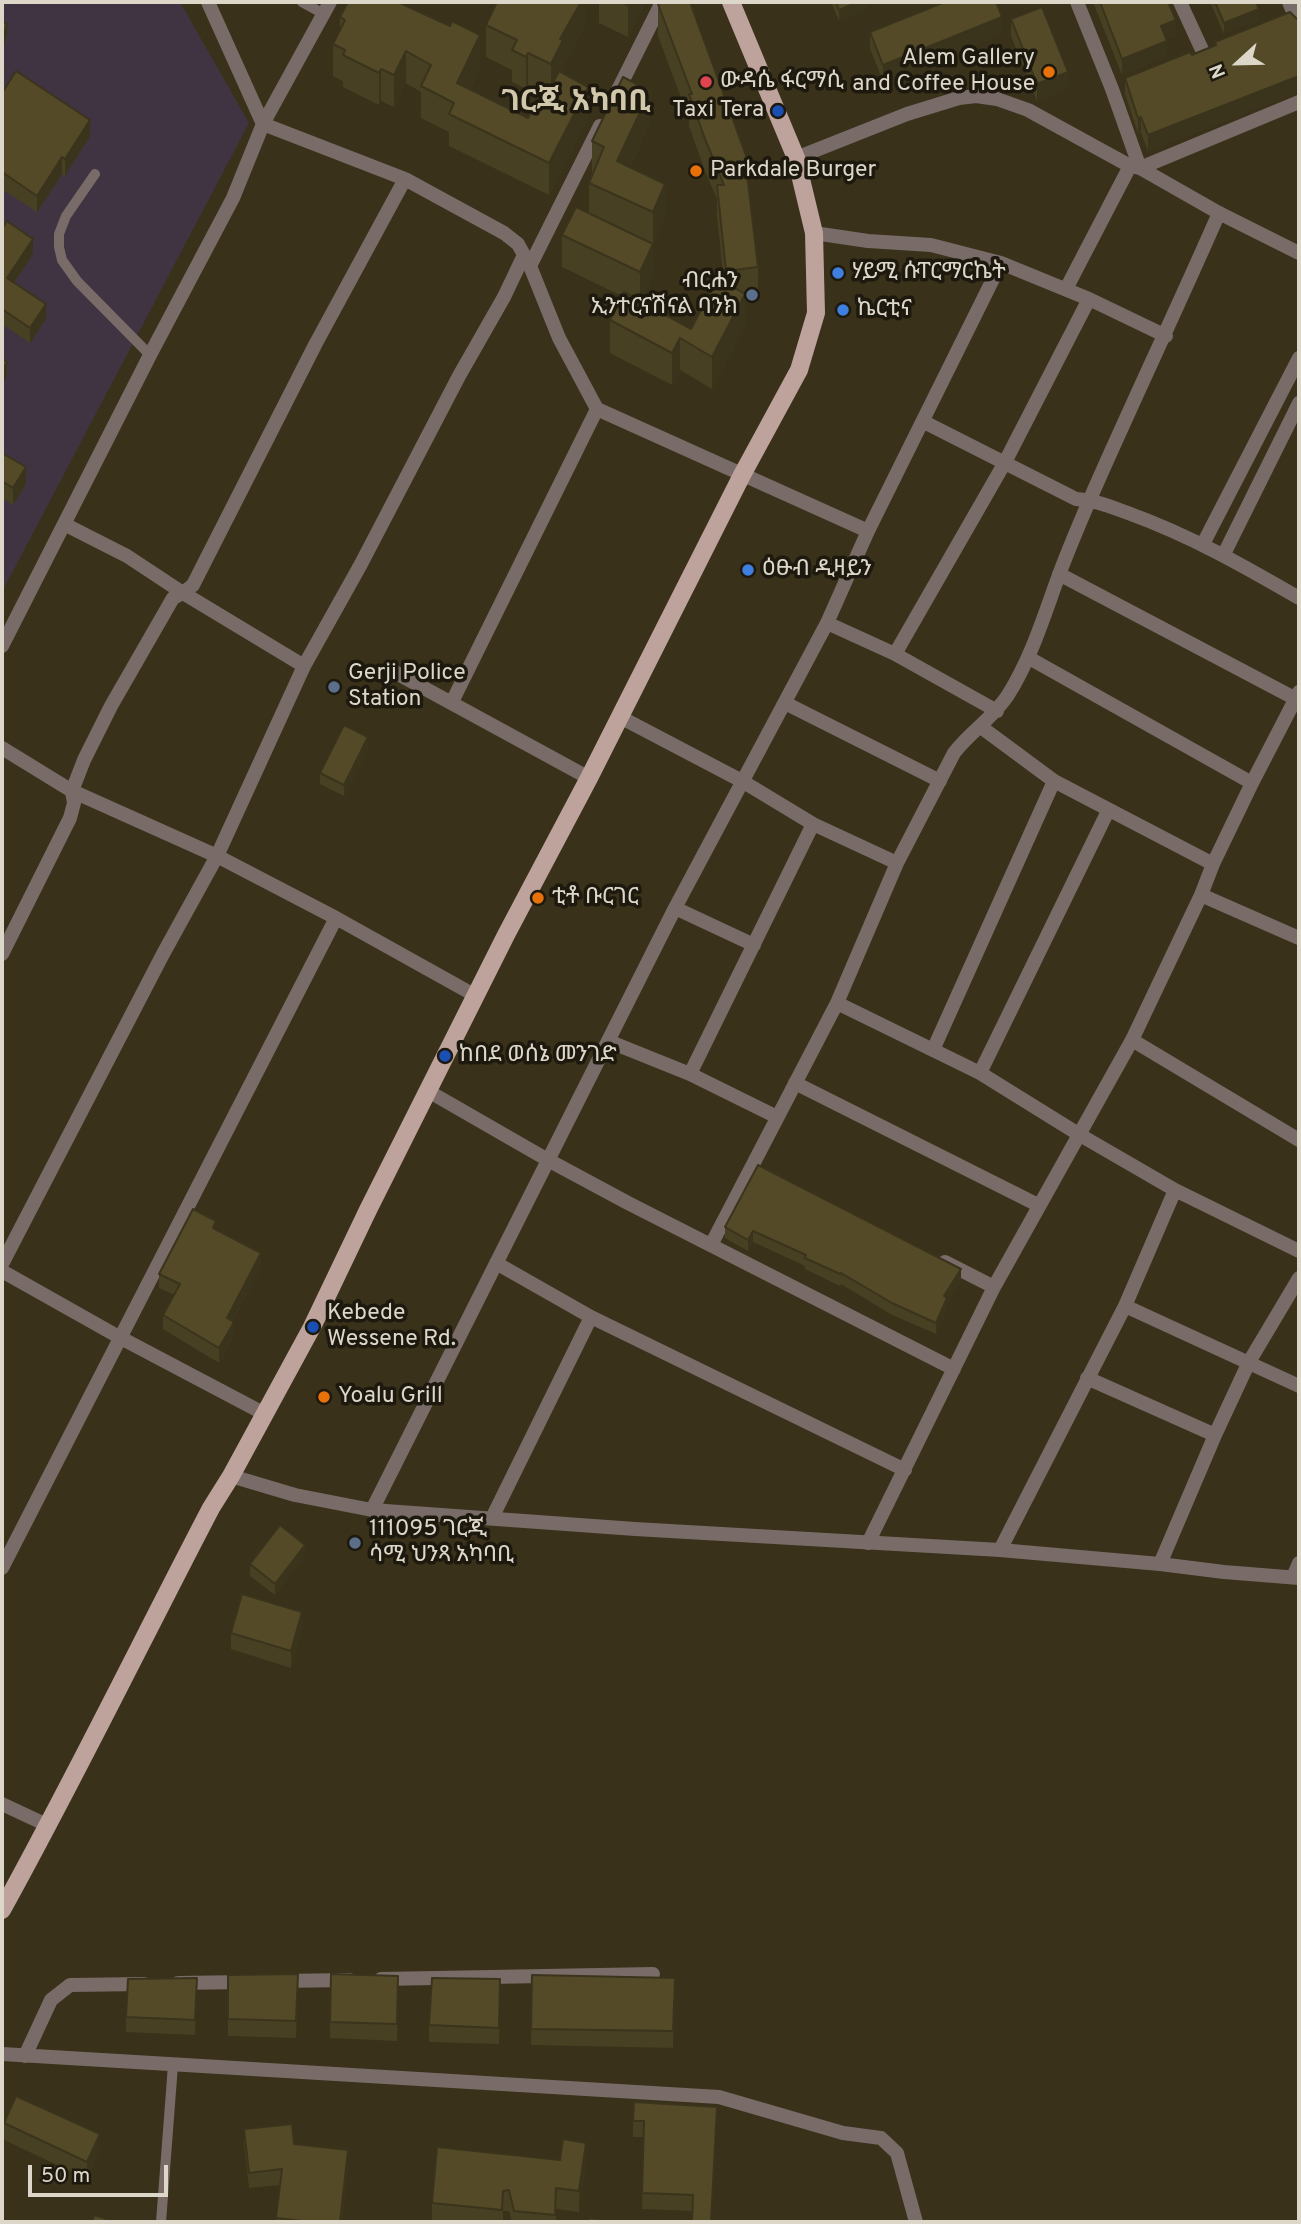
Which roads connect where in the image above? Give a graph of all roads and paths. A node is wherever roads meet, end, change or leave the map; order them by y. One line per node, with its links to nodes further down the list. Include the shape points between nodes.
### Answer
1 (208, 2): 10 (street)
2 (302, 2): 7 (lane)
3 (662, 2): 18 (street)
4 (731, 2): 11 (main road)
5 (1077, 2): 12 (street, via 1119,87)
6 (1180, 2): 8 (street)
7 (327, 8): 10 (street)
8 (1202, 52)
9 (1299, 102): 12 (street)
10 (263, 124): 14 (street); 23 (street, via 233,198)
11 (796, 158): 12 (street, via 907,114 976,96 1028,110); 16 (main road)
12 (1135, 167): 15 (street); 20 (street)
13 (94, 174): 23 (lane, via 59,234 62,260)
14 (405, 179): 18 (street, via 504,233 519,244); 36 (street, via 193,585)
15 (1219, 213): 17 (street); 22 (street)
16 (814, 233): 19 (street, via 930,246); 29 (main road, via 816,313 808,344 799,370)
17 (1299, 253)
18 (527, 260): 26 (street, via 559,338); 42 (street, via 458,376)
19 (1001, 263): 20 (street); 27 (street)
20 (1066, 289): 21 (street)
21 (1089, 299): 22 (street); 28 (street)
22 (1166, 336): 30 (street)
23 (150, 355): 31 (street)
24 (1299, 358): 33 (street)
25 (1299, 403): 34 (street)
26 (597, 410): 29 (street); 45 (street)
27 (924, 422): 28 (street); 32 (street)
28 (1004, 464): 30 (street, via 1076,499); 40 (street)
29 (742, 475): 32 (street); 48 (main road)
30 (1090, 499): 33 (street); 35 (street)
31 (64, 524): 36 (street, via 127,556); 39 (street)
32 (868, 531): 38 (street)
33 (1203, 544): 34 (street)
34 (1224, 554): 37 (street)
35 (1059, 574): 41 (street); 44 (street)
36 (183, 593): 42 (street); 56 (street, via 173,598 146,642)
37 (1299, 598)
38 (827, 623): 40 (street); 46 (street)
39 (2, 646)
40 (895, 654): 47 (street)
41 (1029, 658): 47 (street); 55 (street)
42 (304, 666): 59 (street)
43 (389, 669): 45 (street)
44 (1298, 695): 55 (street)
45 (452, 702): 51 (street)
46 (785, 703): 52 (street); 53 (street)
47 (997, 711): 49 (street)
48 (620, 716): 51 (main road); 52 (street)
49 (981, 727): 53 (street, via 954,753); 54 (street)
50 (2, 748): 56 (street)
51 (589, 778): 68 (main road)
52 (742, 781): 58 (street); 63 (street)
53 (940, 781): 60 (street)
54 (1054, 781): 57 (street); 72 (street)
55 (1252, 783): 61 (street)
56 (72, 791): 59 (street); 67 (street, via 69,818)
57 (1108, 811): 61 (street); 73 (street)
58 (813, 824): 60 (street); 66 (street)
59 (217, 856): 64 (street); 87 (street)
60 (897, 863): 69 (street)
61 (1213, 864): 62 (street)
62 (1201, 895): 65 (street); 70 (street)
63 (675, 908): 66 (street); 71 (street)
64 (337, 918): 68 (street); 93 (street)
65 (1299, 938)
66 (754, 945): 74 (street)
67 (2, 954)
68 (476, 996): 76 (main road)
69 (837, 1003): 72 (street); 75 (street)
70 (1132, 1040): 78 (street); 79 (street)
71 (608, 1041): 74 (street); 80 (street)
72 (933, 1050): 73 (street)
73 (980, 1073): 78 (street)
74 (690, 1074): 77 (street)
75 (795, 1083): 77 (street); 82 (street)
76 (428, 1091): 80 (street); 98 (main road, via 312,1326)
77 (777, 1116): 83 (street, via 760,1167)
78 (1080, 1135): 81 (street); 82 (street)
79 (1299, 1140)
80 (548, 1160): 83 (street); 86 (street)
81 (1175, 1190): 84 (street); 91 (street)
82 (1038, 1205): 90 (street)
83 (711, 1245): 95 (street)
84 (1299, 1251)
85 (934, 1256): 90 (street)
86 (496, 1263): 92 (street); 102 (street)
87 (2, 1265)
88 (2, 1271): 93 (street)
89 (1299, 1278): 94 (street)
90 (994, 1287): 95 (street)
91 (1125, 1306): 94 (street); 96 (street)
92 (591, 1317): 100 (street); 103 (street)
93 (119, 1337): 98 (street); 108 (street)
94 (1249, 1362): 97 (street); 99 (street)
95 (954, 1369): 100 (street)
96 (1087, 1378): 99 (street); 105 (street)
97 (1299, 1387)
98 (263, 1413): 101 (main road)
99 (1215, 1436): 107 (street)
100 (905, 1470): 104 (street)
101 (231, 1476): 102 (street); 111 (main road)
102 (372, 1510): 103 (street)
103 (492, 1518): 104 (street)
104 (868, 1543): 105 (street)
105 (1000, 1550): 107 (street)
106 (1299, 1563): 109 (street)
107 (1160, 1564): 109 (street)
108 (2, 1568)
109 (1296, 1577)
110 (2, 1804): 111 (street)
111 (49, 1826): 112 (main road)
112 (2, 1910)
113 (653, 1974): 115 (street, via 70,1985 51,2000)
114 (2, 2054): 115 (street)
115 (25, 2056): 116 (street)
116 (173, 2065): 117 (lane); 118 (street, via 719,2097 843,2133 881,2138 897,2153)
117 (160, 2222)
118 (916, 2222)

